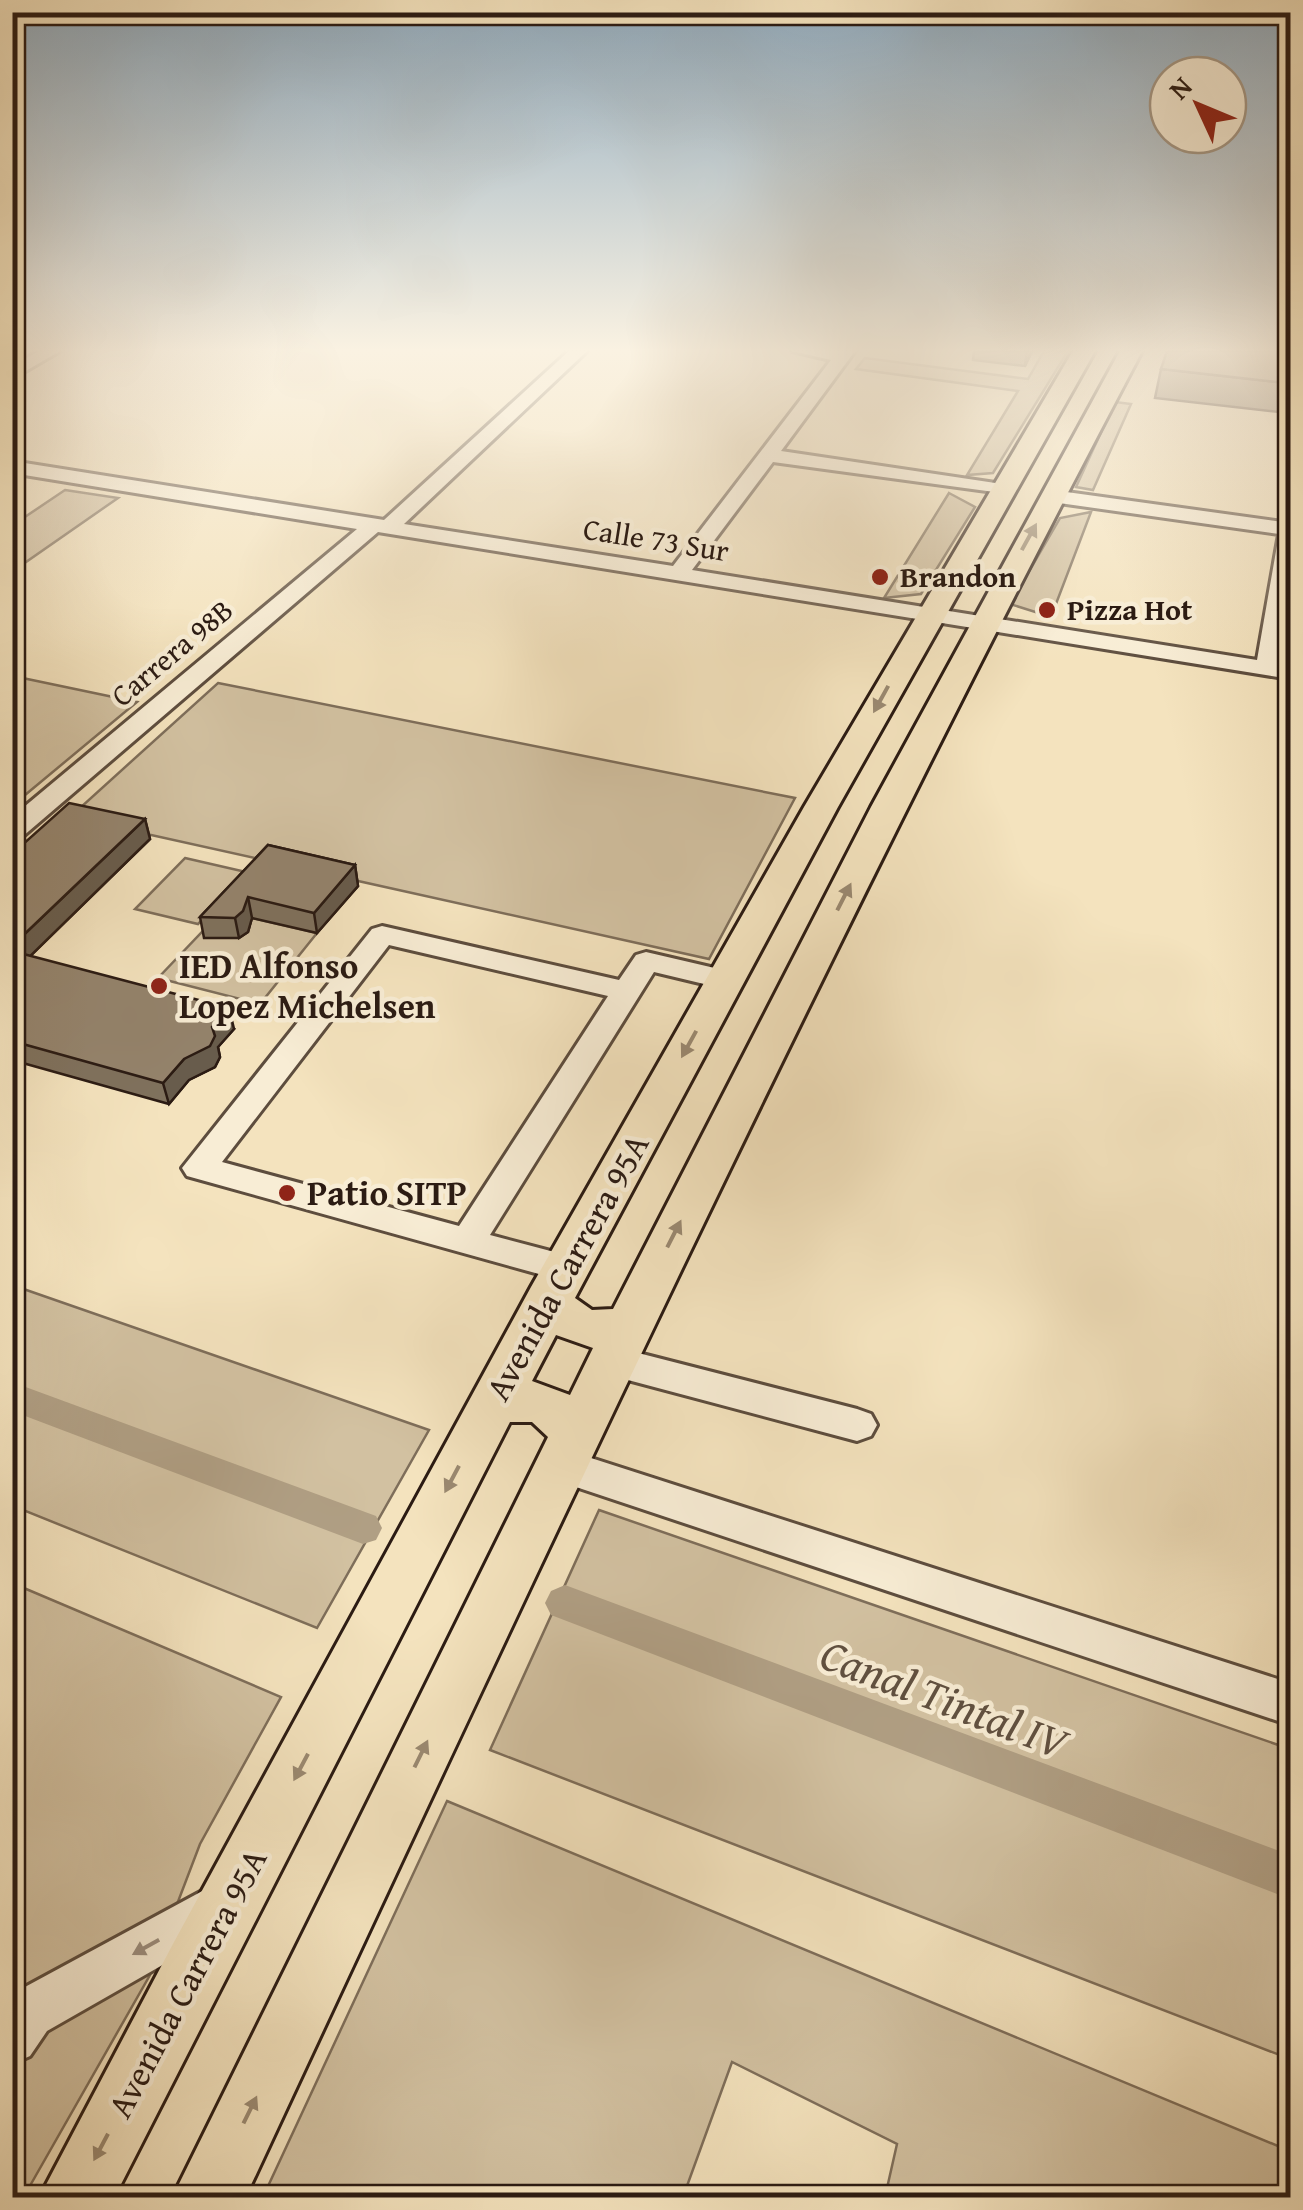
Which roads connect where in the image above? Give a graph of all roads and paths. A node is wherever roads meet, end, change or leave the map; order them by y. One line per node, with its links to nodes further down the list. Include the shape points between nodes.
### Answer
1 (464, 454): 8 (street, Carrera 98B)
2 (1023, 454): 6 (main road, Avenida Carrera 95A)
3 (1075, 454): 7 (main road)
4 (768, 455): 6 (street); 10 (street)
5 (12, 466): 8 (street, Calle 73 Sur)
6 (1002, 490): 12 (main road, Avenida Carrera 95A)
7 (1052, 496): 9 (street); 13 (main road, one-way to 7)
8 (382, 526): 10 (street, Calle 73 Sur); 15 (street, Carrera 98B)
9 (1290, 531): 11 (street)
10 (678, 574): 12 (street, Calle 73 Sur)
11 (1286, 589): 14 (street)
12 (928, 614): 13 (street, Calle 73 Sur); 16 (main road, Avenida Carrera 95A, one-way to 16)
13 (982, 622): 14 (street, Calle 73 Sur); 20 (main road, one-way to 13)
14 (1278, 670)
15 (12, 831)
16 (725, 980): 17 (street, via 646,961); 19 (main road, Avenida Carrera 95A, one-way to 19)
17 (627, 990): 18 (street); 18 (street, via 382,935 198,1168)
18 (468, 1241): 19 (street)
19 (556, 1284): 20 (main road, via 568,1322 611,1329); 21 (main road, Avenida Carrera 95A)
20 (621, 1341): 22 (street); 23 (main road)
21 (491, 1406): 23 (main road, via 535,1400 567,1420); 25 (main road, Avenida Carrera 95A, one-way to 25)
22 (857, 1425)
23 (567, 1450): 24 (street); 28 (main road, one-way to 23)
24 (1290, 1704)
25 (231, 1899): 26 (street, one-way to 26, via 29,2012); 27 (main road, Avenida Carrera 95A, one-way to 27)
26 (12, 2038)
27 (75, 2198)
28 (208, 2198)

